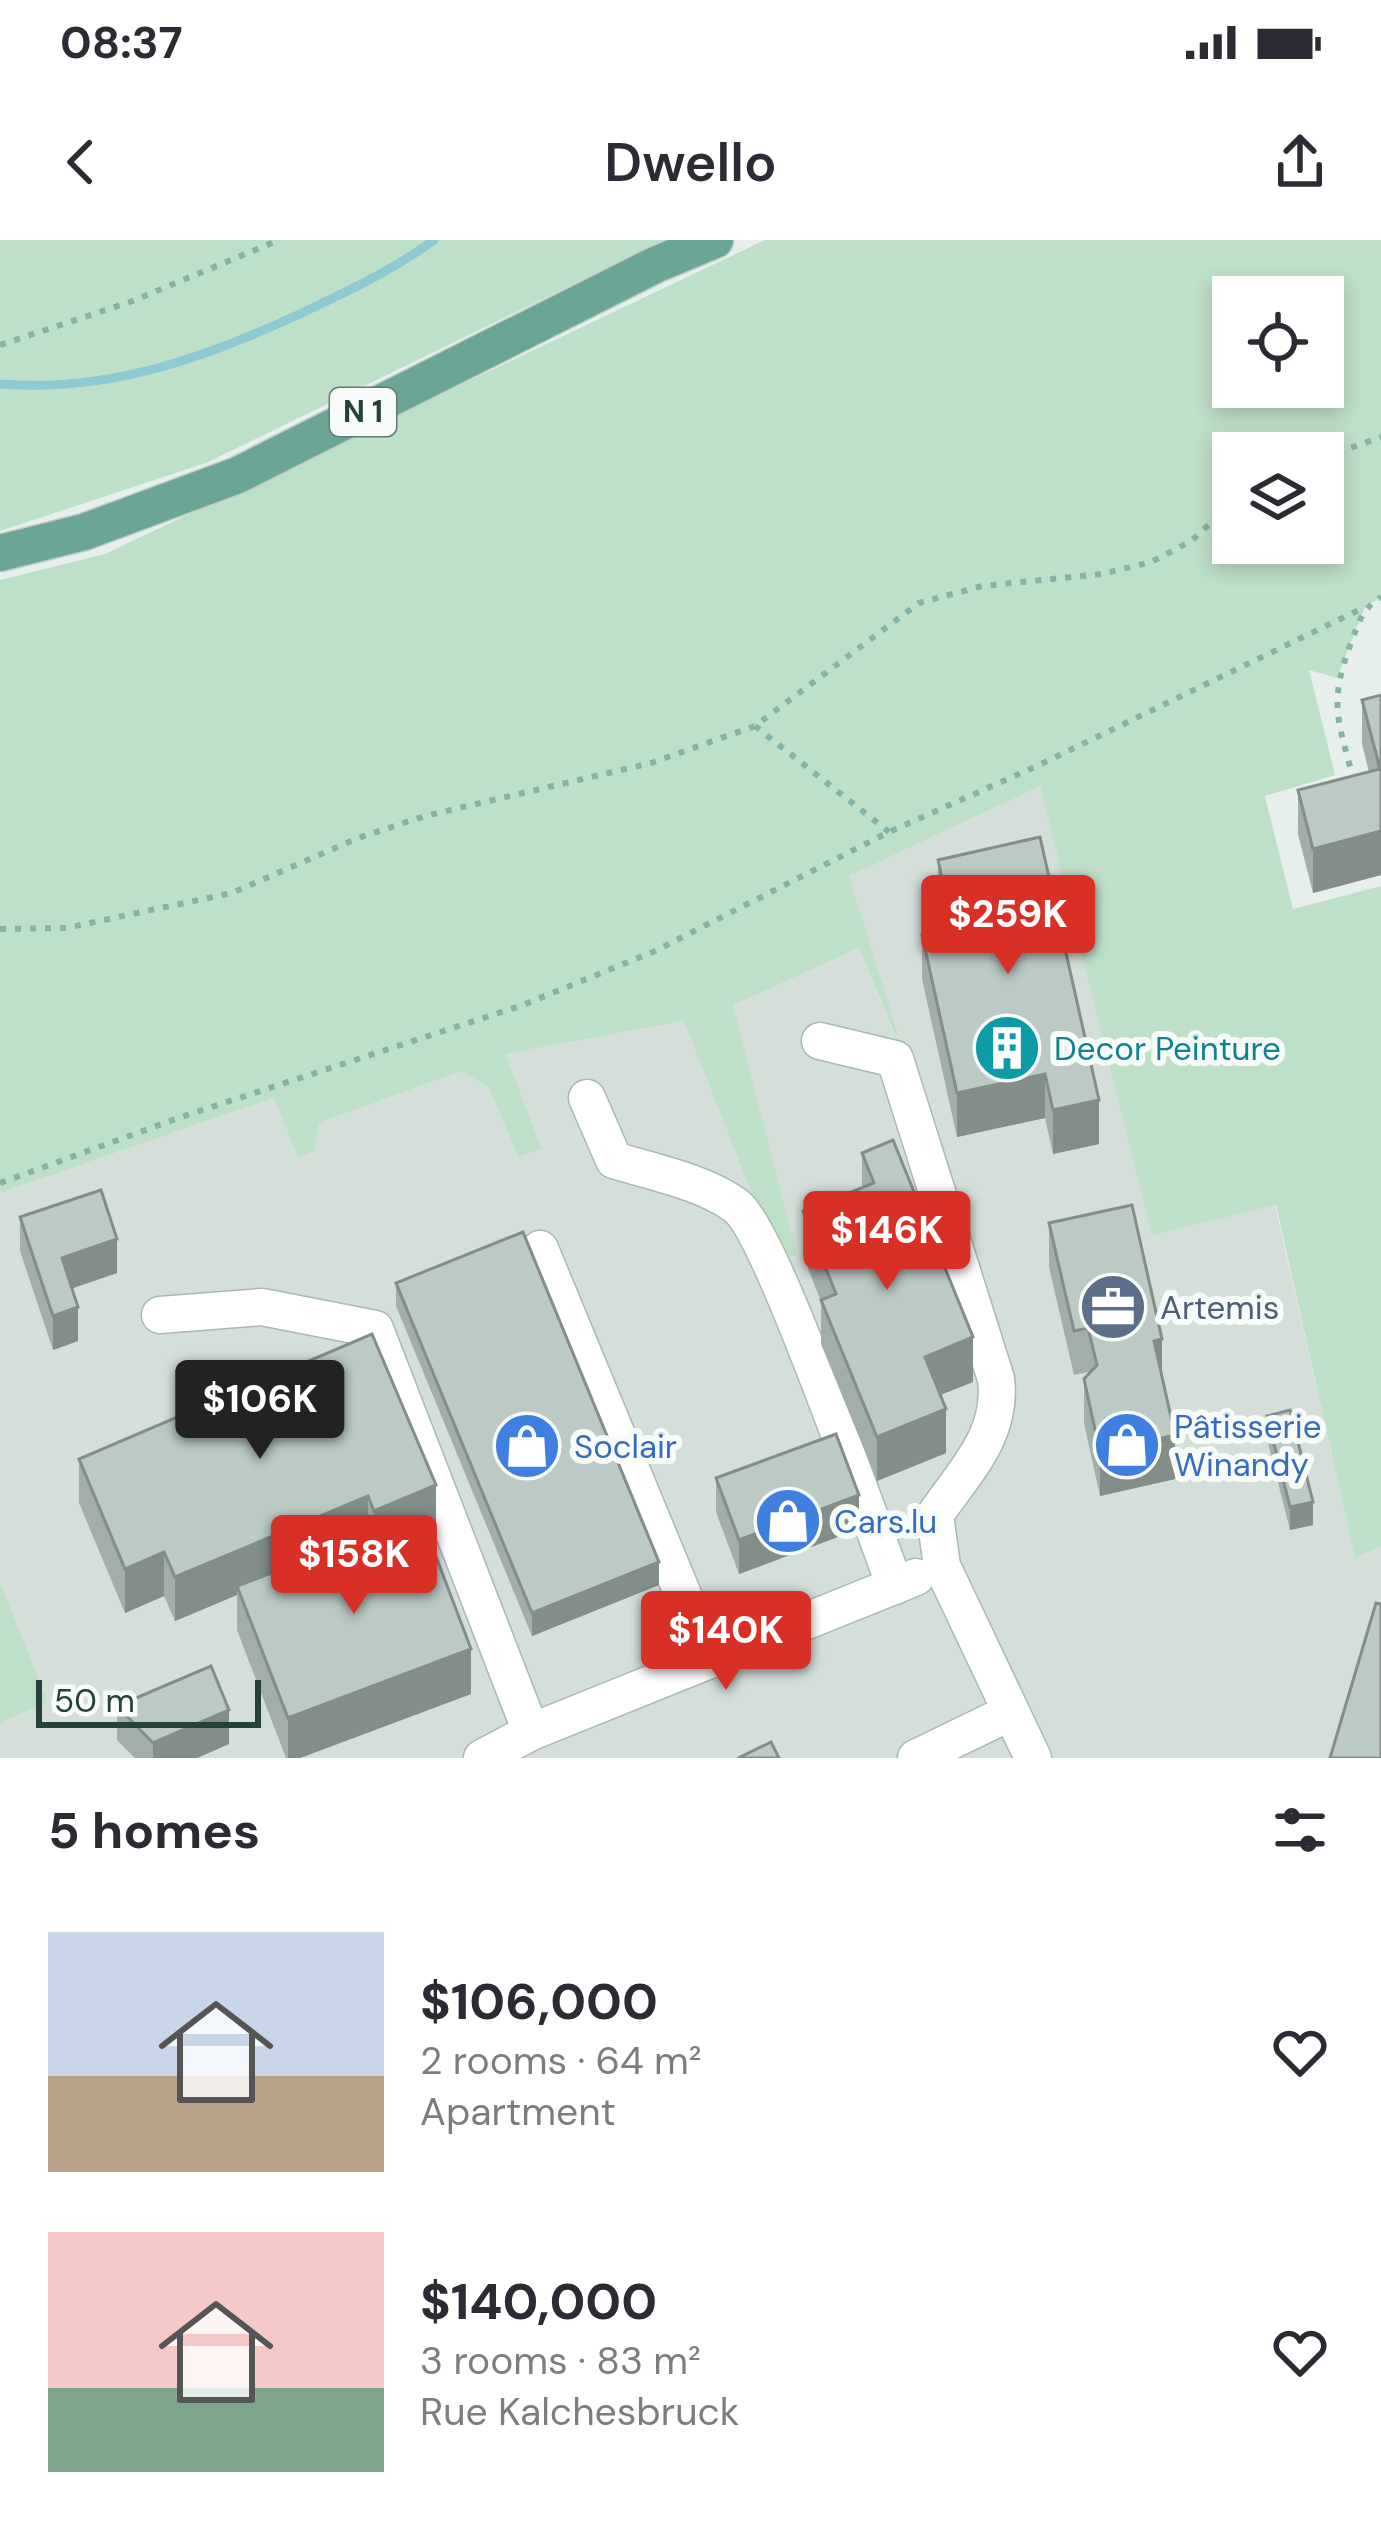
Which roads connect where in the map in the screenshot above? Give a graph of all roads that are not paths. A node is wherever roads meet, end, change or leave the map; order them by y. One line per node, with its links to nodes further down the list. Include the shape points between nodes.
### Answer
1 (715, 240): 2 (main road, N 1, via 238,475 84,532)
2 (0, 553)
3 (820, 1041): 7 (street, via 895,1059 997,1378 994,1428 935,1515)
4 (587, 1098): 8 (street, via 614,1160 738,1206 777,1276)
5 (540, 1250): 9 (street)
6 (160, 1315): 11 (street, via 262,1307 375,1328)
7 (942, 1566): 8 (street); 10 (street)
8 (895, 1586): 9 (street)
9 (710, 1660): 11 (street)
10 (1011, 1712): 13 (street); 14 (street)
11 (531, 1732): 12 (street)
12 (482, 1758)
13 (916, 1758)
14 (1033, 1758)

